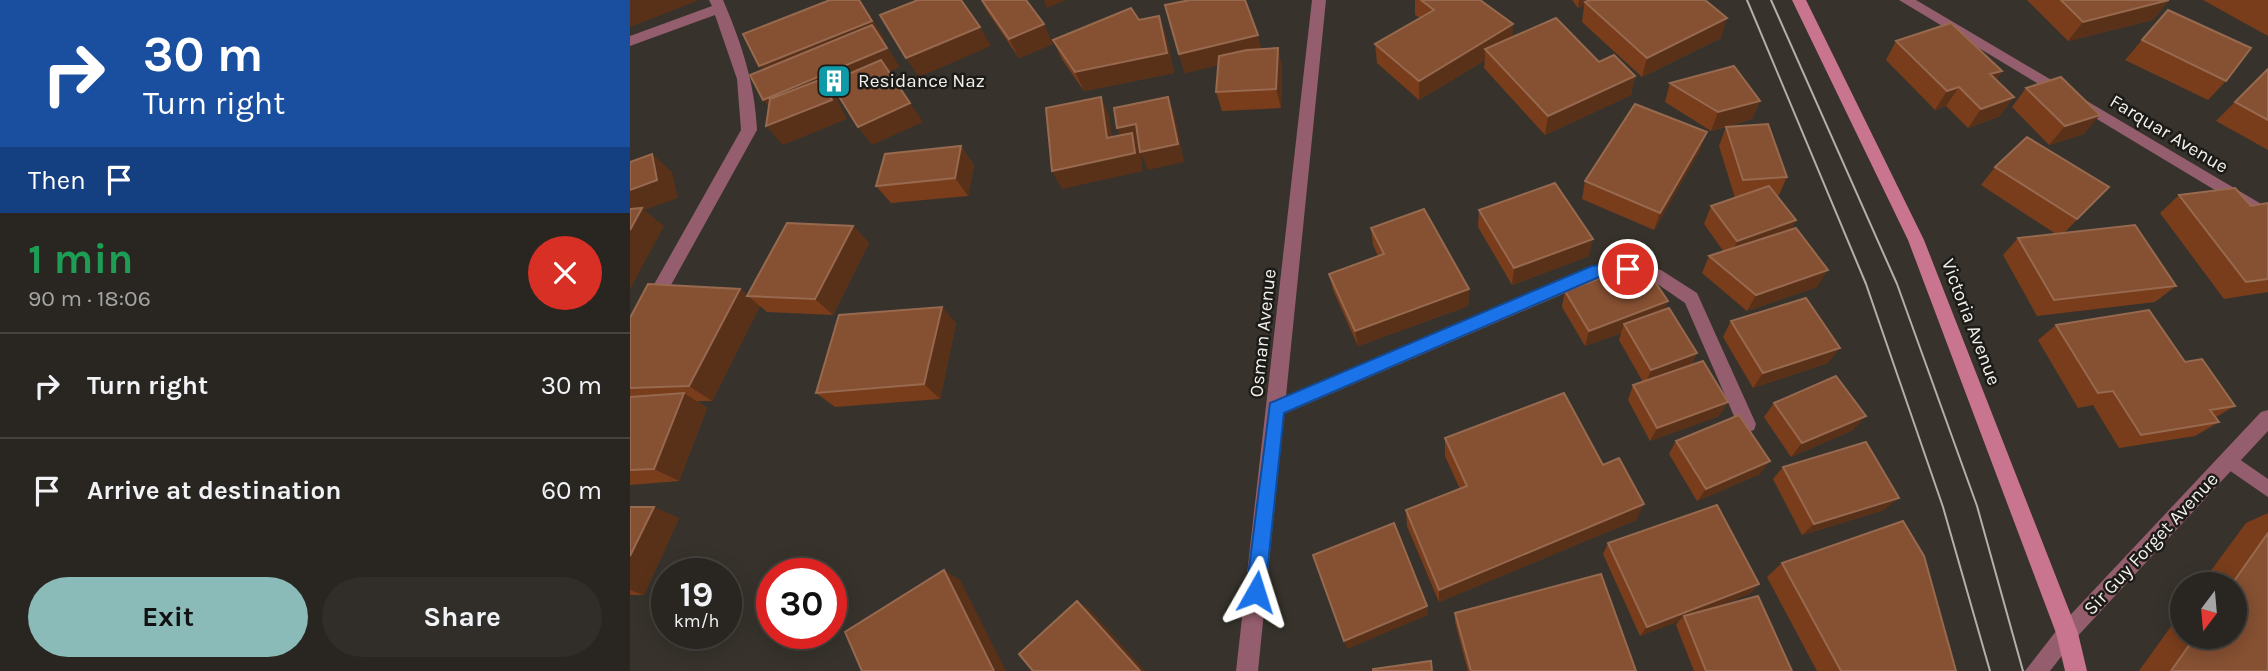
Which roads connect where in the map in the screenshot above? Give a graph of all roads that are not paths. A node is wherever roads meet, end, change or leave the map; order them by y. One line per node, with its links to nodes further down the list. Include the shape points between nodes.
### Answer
1 (1320, 0): 8 (street, Osman Avenue)
2 (1799, 0): 13 (main road, Victoria Avenue, via 1916,240)
3 (1906, 0): 6 (street, Farquar Avenue)
4 (718, 4): 5 (street); 7 (street, via 742,45 749,130)
5 (630, 41)
6 (2268, 216)
7 (630, 343)
8 (1276, 409): 10 (street, via 1598,271 1628,269 1661,277 1691,298); 14 (street, Osman Avenue)
9 (2268, 418): 11 (street, Sir Guy Forget Avenue)
10 (1747, 424)
11 (2229, 460): 12 (lane); 13 (street, Sir Guy Forget Avenue)
12 (2268, 489)
13 (2067, 633): 15 (street, Sir Guy Forget Avenue); 16 (main road, Victoria Avenue)
14 (1247, 671)
15 (2036, 671)
16 (2076, 671)

